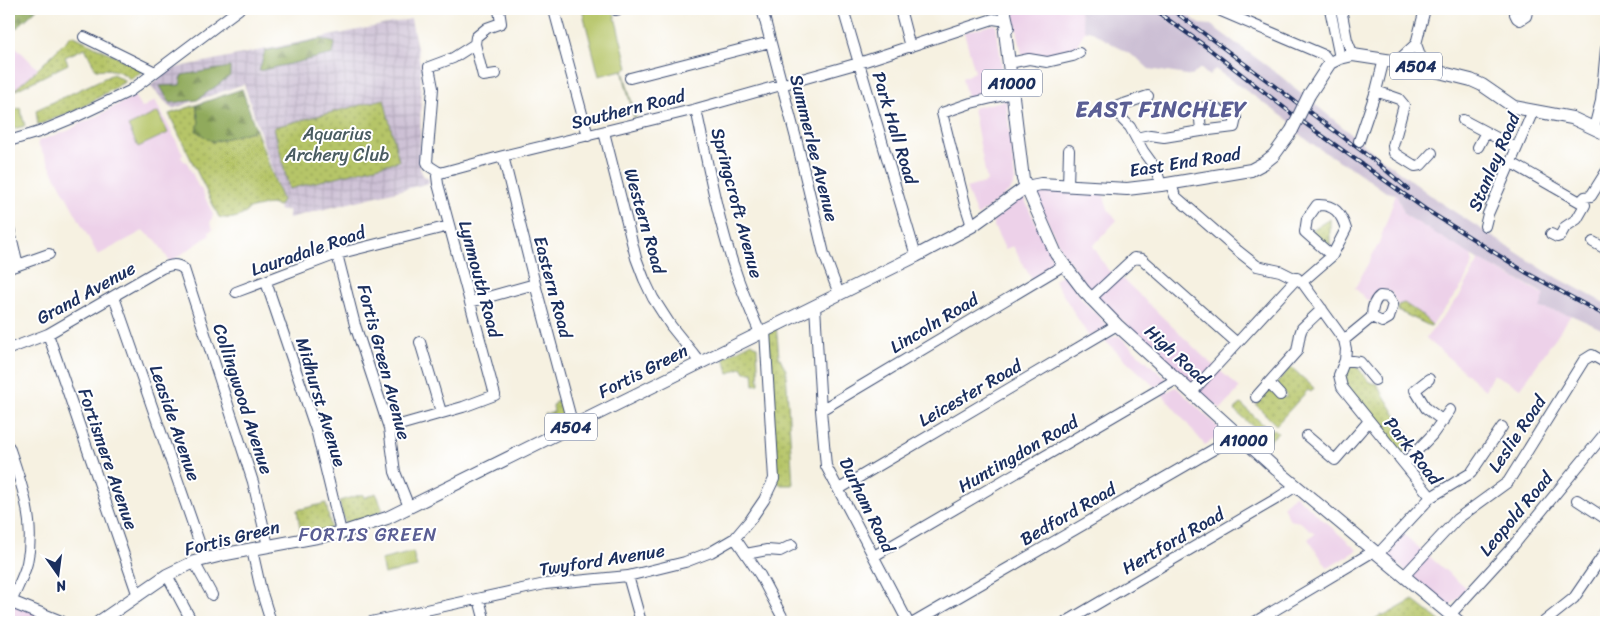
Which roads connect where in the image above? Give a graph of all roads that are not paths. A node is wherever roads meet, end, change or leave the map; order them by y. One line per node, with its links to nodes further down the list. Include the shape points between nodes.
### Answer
1 (239, 9): 29 (street)
2 (762, 9): 16 (street, Summerlee Avenue)
3 (843, 9): 26 (street, Park Hall Road)
4 (900, 9): 19 (street)
5 (1330, 9): 23 (street)
6 (1341, 9): 22 (street)
7 (1425, 9): 18 (street)
8 (1518, 9): 9 (street, via 1515,14 1520,20 1526,16)
9 (1524, 9)
10 (499, 10): 17 (street, via 500,23 476,37)
11 (554, 10): 44 (street)
12 (1221, 11): 13 (street)
13 (1234, 12): 23 (street)
14 (1000, 17): 19 (street, Southern Road); 27 (main road, High Road / A1000)
15 (84, 36): 29 (street)
16 (770, 42): 31 (street); 32 (street, Summerlee Avenue)
17 (475, 44): 30 (street, via 483,76); 54 (street, via 453,58 429,67 433,88 427,162)
18 (1416, 44): 25 (street); 28 (street)
19 (910, 47): 26 (street, Southern Road)
20 (1606, 49): 39 (street, via 1601,101)
21 (1078, 53): 27 (street, via 1047,62 1029,59)
22 (1353, 55): 23 (main road, A504); 24 (main road, A504)
23 (1335, 60): 56 (main road, East End Road, bridge, via 1309,95 1292,130 1264,163 1251,170)
24 (1384, 60): 25 (main road, A504); 33 (street)
25 (1400, 62): 28 (main road, A504)
26 (859, 63): 32 (street, Southern Road); 69 (street, Park Hall Road)
27 (1009, 63): 34 (main road, High Road / A1000)
28 (1421, 68): 37 (main road, A504, via 1471,80 1514,108)
29 (155, 72): 46 (street, via 130,91 84,113)
30 (496, 74)
31 (630, 78)
32 (782, 85): 36 (street, Southern Road); 78 (street, Summerlee Avenue, via 824,254)
33 (1376, 92): 47 (street); 51 (street, via 1399,99 1404,105 1394,153 1415,166 1421,165)
34 (1013, 93): 58 (main road, High Road / A1000); 61 (street, via 942,113)
35 (1148, 96): 45 (street, via 1118,106 1123,120)
36 (696, 109): 41 (street, Southern Road); 86 (street, Springcroft Avenue, via 726,239 737,276)
37 (1533, 111): 39 (main road, A504, via 1572,118); 49 (street, Stanley Road)
38 (1463, 120): 42 (street)
39 (1594, 128): 43 (main road, A504)
40 (1201, 131): 45 (street)
41 (604, 132): 44 (street, Southern Road); 93 (street, Western Road, via 644,279 671,326)
42 (1486, 132): 48 (street); 49 (street)
43 (1606, 134)
44 (588, 136): 52 (street, Southern Road)
45 (1136, 138): 56 (street)
46 (9, 141)
47 (1359, 141)
48 (1478, 147)
49 (1516, 148): 53 (street, Stanley Road)
50 (1069, 150): 57 (street)
51 (1432, 153)
52 (503, 156): 54 (street, Southern Road); 76 (street, Eastern Road)
53 (1510, 162): 59 (street); 62 (street, Stanley Road)
54 (440, 172): 60 (street, Lynmouth Road, via 437,179)
55 (1606, 172): 59 (street, via 1591,196)
56 (1166, 184): 57 (main road, East End Road, via 1127,189); 74 (street, via 1175,196 1257,266 1280,271)
57 (1068, 186): 58 (main road, East End Road, via 1040,184)
58 (1026, 187): 61 (main road, Fortis Green / A504); 72 (main road, High Road / A1000)
59 (1580, 202): 64 (street, via 1585,205 1577,219 1560,236)
60 (449, 226): 68 (street, Lauradale Road); 81 (street, Lynmouth Road)
61 (972, 226): 69 (main road, Fortis Green / A504)
62 (1485, 226)
63 (9, 228): 73 (street)
64 (1551, 234)
65 (1593, 242): 66 (street)
66 (1606, 249)
67 (49, 254): 73 (street)
68 (337, 254): 75 (street, Lauradale Road); 109 (street, Fortis Green Avenue, via 355,326)
69 (916, 256): 78 (main road, Fortis Green / A504)
70 (1332, 256): 70 (street, via 1305,232 1307,219 1317,205 1334,208 1346,229); 74 (street)
71 (179, 265): 79 (street, Grand Avenue, via 162,268); 124 (street, Collingwood Avenue, via 186,272 250,473)
72 (1064, 265): 80 (main road, High Road / A1000); 102 (street, Lincoln Road)
73 (13, 266)
74 (1299, 280): 83 (street); 90 (street)
75 (266, 282): 77 (street, Lauradale Road); 121 (street, Midhurst Avenue, via 317,434)
76 (535, 284): 81 (street); 107 (street, Eastern Road)
77 (236, 292)
78 (839, 294): 82 (main road, Fortis Green / A504)
79 (114, 297): 87 (street, Grand Avenue); 130 (street, Leaside Avenue)
80 (1090, 299): 85 (main road, High Road / A1000); 90 (street, via 1134,258 1142,259)
81 (470, 302): 104 (street, Lynmouth Road, via 495,395)
82 (815, 306): 86 (main road, Fortis Green / A504); 102 (street, Durham Road)
83 (1322, 309): 88 (street); 98 (street, via 1305,324 1297,351)
84 (1372, 317): 88 (street)
85 (1117, 324): 96 (main road, High Road / A1000); 116 (street, Leicester Road)
86 (762, 332): 93 (main road, Fortis Green / A504); 122 (street, Twyford Avenue, via 774,479 764,500)
87 (48, 334): 91 (street, Grand Avenue); 135 (street, Fortismere Avenue)
88 (1344, 340): 92 (street, Park Road)
89 (420, 342): 104 (street)
90 (1236, 343): 99 (street)
91 (9, 349)
92 (1345, 360): 97 (street, via 1360,362); 105 (street, Park Road, via 1340,382)
93 (700, 362): 107 (main road, Fortis Green / A504)
94 (1606, 363): 133 (street, Leslie Road, via 1592,355 1584,360 1508,482 1458,519)
95 (1429, 379): 106 (street, via 1415,390 1426,408)
96 (1177, 380): 99 (main road, High Road / A1000); 129 (street, Huntingdon Road)
97 (1375, 380)
98 (1269, 383): 100 (street); 101 (street)
99 (1192, 392): 111 (main road, High Road / A1000)
100 (1280, 395)
101 (1256, 397)
102 (821, 410): 116 (street, Durham Road, via 826,466)
103 (1450, 410): 106 (street)
104 (441, 412): 109 (street)
105 (1369, 421): 112 (street, via 1335,460); 114 (street, Park Road)
106 (1443, 421): 114 (street)
107 (573, 426): 119 (main road, Fortis Green / A504)
108 (1502, 427): 117 (street, via 1471,473)
109 (388, 428): 119 (street, Fortis Green Avenue, via 395,472)
110 (1606, 432): 138 (street, Leopold Road)
111 (1237, 433): 115 (main road, High Road / A1000); 148 (street, Bedford Road)
112 (1307, 436)
113 (9, 447): 137 (street, via 30,523 27,565)
114 (1405, 464): 117 (street, Park Road)
115 (1296, 486): 127 (main road, High Road / A1000); 149 (street, Hertford Road)
116 (839, 489): 129 (street, Durham Road)
117 (1431, 497): 127 (street, Park Road)
118 (1577, 500): 120 (street)
119 (409, 507): 121 (main road, Fortis Green / A504, via 377,522)
120 (1606, 519)
121 (341, 532): 124 (main road, Fortis Green / A504)
122 (734, 538): 128 (street); 132 (street, Twyford Avenue, via 685,562)
123 (792, 545): 128 (street, via 780,552 767,550)
124 (268, 546): 125 (main road, Fortis Green / A504)
125 (252, 550): 130 (main road, Fortis Green / A504); 142 (street)
126 (1606, 551): 151 (street, via 1574,598)
127 (1376, 552): 133 (main road, High Road / A1000); 150 (street, Park Road)
128 (746, 554): 146 (street)
129 (874, 556): 147 (street, Durham Road)
130 (200, 561): 131 (main road, Fortis Green / A504); 134 (street, Leaside Avenue)
131 (167, 575): 135 (main road, Fortis Green / A504); 141 (street)
132 (628, 576): 136 (street, Twyford Avenue, via 545,584); 145 (street)
133 (1404, 576): 138 (main road, High Road / A1000)
134 (212, 595)
135 (138, 596): 140 (main road, Fortis Green / A504)
136 (479, 599): 143 (street, Twyford Avenue); 144 (street)
137 (10, 602): 139 (main road)
138 (1455, 618)
139 (61, 622)
140 (99, 622)
141 (192, 622)
142 (272, 622)
143 (371, 622)
144 (485, 622)
145 (641, 622)
146 (785, 622)
147 (908, 622)
148 (915, 622)
149 (1066, 622)
150 (1255, 622)
151 (1544, 622)

